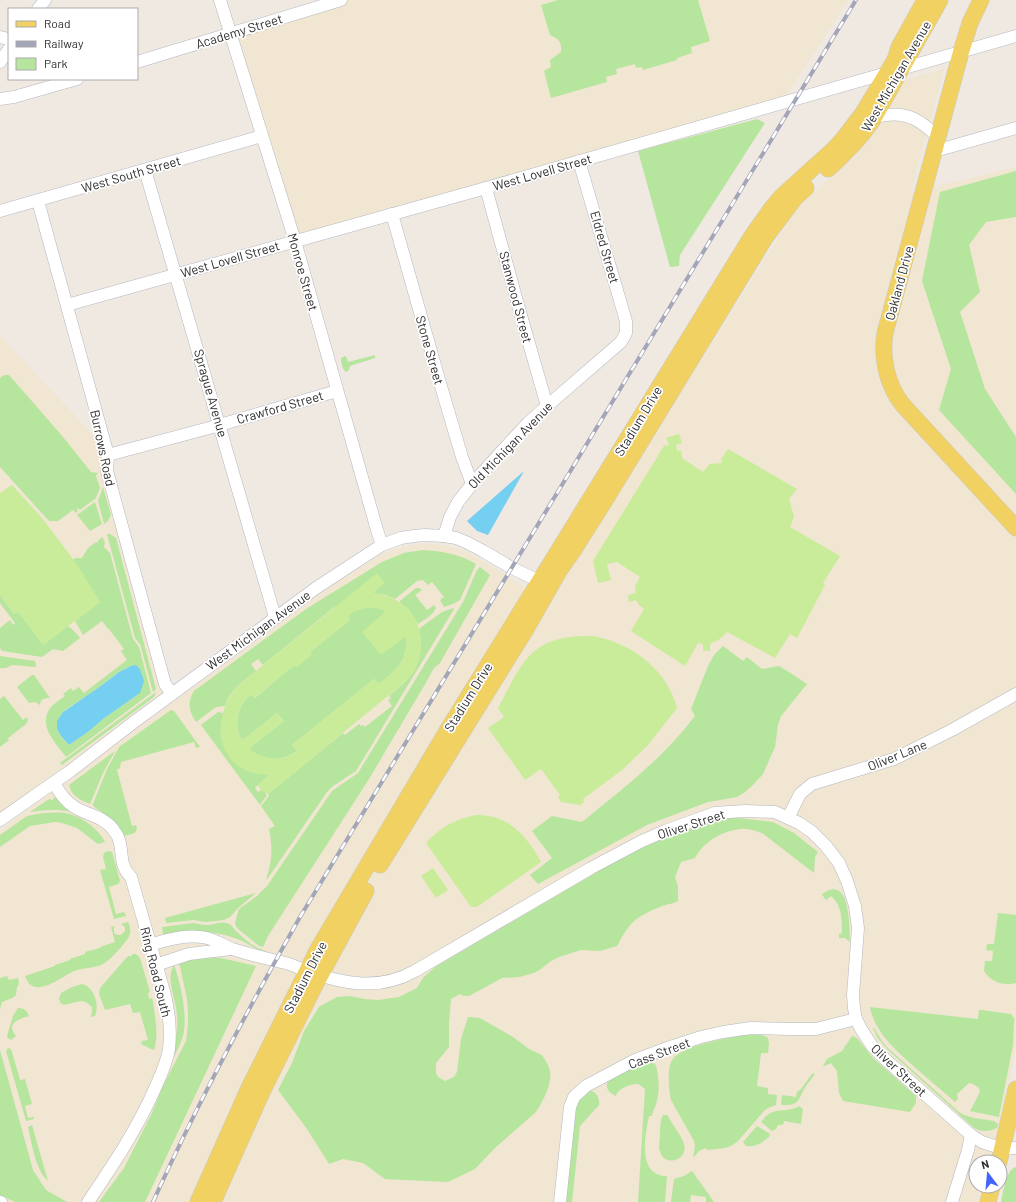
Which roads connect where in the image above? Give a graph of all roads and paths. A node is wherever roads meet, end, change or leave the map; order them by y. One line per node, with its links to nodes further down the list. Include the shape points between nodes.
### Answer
1 (45, 0): 7 (street)
2 (220, 0): 8 (street, Monroe Street)
3 (341, 0): 8 (street, Academy Street)
4 (926, 0): 14 (main road, West Michigan Avenue, via 899,47)
5 (940, 0): 14 (main road, West Michigan Avenue, via 912,49)
6 (981, 0): 11 (main road, Oakland Drive, via 970,23)
7 (39, 8)
8 (230, 33): 13 (street, Academy Street); 19 (street, Monroe Street)
9 (1016, 36): 11 (street, West Lovell Street)
10 (8, 50): 12 (street)
11 (961, 52): 14 (street, West Lovell Street); 20 (main road, Oakland Drive)
12 (0, 62)
13 (138, 62)
14 (894, 71): 17 (main road, West Michigan Avenue); 21 (street, West Lovell Street)
15 (74, 80): 16 (street)
16 (0, 99)
17 (868, 116): 20 (street, via 905,116 921,122); 26 (main road, West Michigan Avenue, via 782,196)
18 (1016, 128): 20 (street)
19 (262, 136): 22 (street, West South Street); 28 (street, Monroe Street)
20 (936, 144): 37 (main road, Oakland Drive, via 885,333 883,357 893,389 902,404)
21 (579, 161): 23 (street, West Lovell Street); 31 (street, Eldred Street, via 626,321)
22 (145, 170): 24 (street, West South Street); 29 (street, Sprague Avenue)
23 (486, 188): 27 (street, West Lovell Street); 33 (street, Stanwood Street)
24 (38, 201): 25 (street, West South Street); 30 (street, Burrows Road)
25 (0, 211)
26 (775, 213): 40 (main road, Stadium Drive, via 752,236); 50 (main road, Stadium Drive, via 765,238 559,571 353,913)
27 (392, 214): 28 (street, West Lovell Street); 36 (street, Stone Street)
28 (295, 241): 29 (street, West Lovell Street); 32 (street, Monroe Street)
29 (176, 274): 30 (street, West Lovell Street); 34 (street, Sprague Avenue)
30 (67, 305): 35 (street, Burrows Road)
31 (626, 333): 33 (street, Old Michigan Avenue, via 621,342)
32 (337, 391): 34 (street, Crawford Street); 39 (street, Monroe Street)
33 (547, 406): 36 (street, Old Michigan Avenue, via 515,436)
34 (220, 425): 35 (street, Crawford Street); 41 (street, Sprague Avenue)
35 (108, 455): 42 (street, Burrows Road, via 107,471 165,684)
36 (472, 484): 38 (street, Old Michigan Avenue, via 453,510)
37 (1016, 528)
38 (444, 536): 39 (street, West Michigan Avenue, via 414,536); 40 (street, West Michigan Avenue, via 468,543)
39 (382, 545): 41 (street, West Michigan Avenue)
40 (539, 582): 50 (main road, Stadium Drive, via 446,731 318,949)
41 (275, 617): 42 (street, West Michigan Avenue)
42 (172, 694): 44 (street, West Michigan Avenue)
43 (1016, 694): 45 (street, Oliver Lane, via 894,759 812,784 800,794)
44 (54, 783): 46 (street, West Michigan Avenue); 47 (street, Ring Road South, via 67,802 103,820 118,837 124,866 132,877)
45 (788, 818): 50 (street, Oliver Street, via 775,812 730,811 665,831 596,865 401,978 362,984); 51 (street, Oliver Street, via 812,832 826,846 839,863 851,890 858,928 853,995)
46 (0, 820)
47 (150, 945): 48 (street, Oliver Street, via 178,938 197,937 210,938); 49 (street, Ring Road South)
48 (232, 949): 49 (street, Oliver Street, via 189,954); 50 (street, Oliver Street)
49 (156, 965): 55 (street, Ring Road South, via 168,1007 169,1050 148,1104 128,1142)
50 (313, 973): 56 (main road, Stadium Drive, via 249,1088); 57 (main road, Stadium Drive)
51 (856, 1019): 53 (street, Oliver Street, via 872,1046); 58 (street, Cass Street, via 816,1029 752,1028 711,1034 635,1060 586,1086 574,1097 570,1107)
52 (1016, 1089): 54 (main road)
53 (971, 1135): 54 (street, Oliver Street); 59 (street)
54 (1006, 1153)
55 (88, 1202)
56 (198, 1202)
57 (213, 1202)
58 (560, 1202)
59 (952, 1202)

